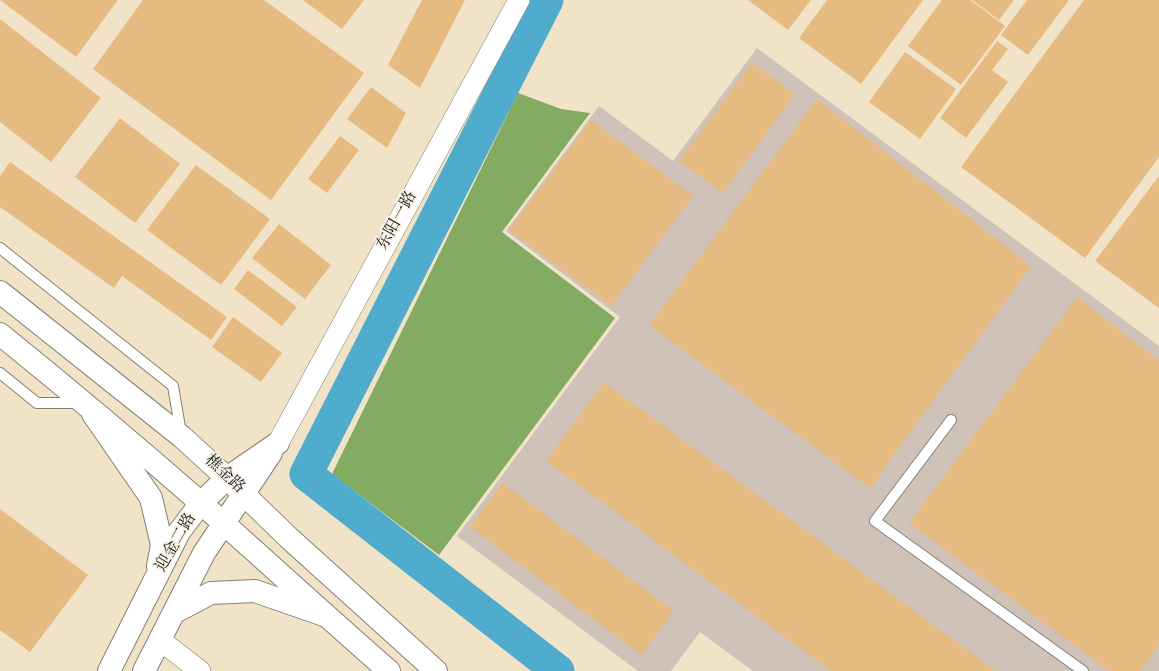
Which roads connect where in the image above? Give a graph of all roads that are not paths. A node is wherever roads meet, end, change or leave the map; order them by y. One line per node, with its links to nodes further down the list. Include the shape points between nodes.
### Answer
1 (519, 0): 9 (street, 东阳一路)
2 (0, 248): 8 (lane, via 174,386)
3 (0, 292): 8 (main road, 樵金路)
4 (0, 334): 6 (main road)
5 (0, 373): 6 (lane, via 37,403)
6 (85, 403): 12 (main road); 14 (main road, via 151,498 162,545)
7 (951, 420): 23 (lane, via 875,521)
8 (182, 437): 10 (main road, 樵金路)
9 (278, 443): 10 (main road, 迎金二路); 11 (main road, 迎金二路)
10 (227, 478): 11 (main road, 樵金路); 12 (main road, 迎金二路)
11 (244, 494): 13 (main road, 迎金二路); 22 (main road, 樵金路)
12 (201, 503): 13 (main road); 14 (main road, 迎金二路, via 179,532)
13 (224, 524): 15 (main road, 迎金二路, via 204,553); 16 (main road)
14 (154, 583): 18 (main road, 迎金二路)
15 (175, 612): 16 (main road, via 211,593 255,591); 17 (main road, 迎金二路)
16 (324, 615): 21 (main road)
17 (160, 640): 19 (main road, 迎金二路); 20 (street)
18 (108, 671)
19 (144, 671)
20 (200, 671)
21 (389, 671)
22 (436, 671)
23 (1083, 671)

